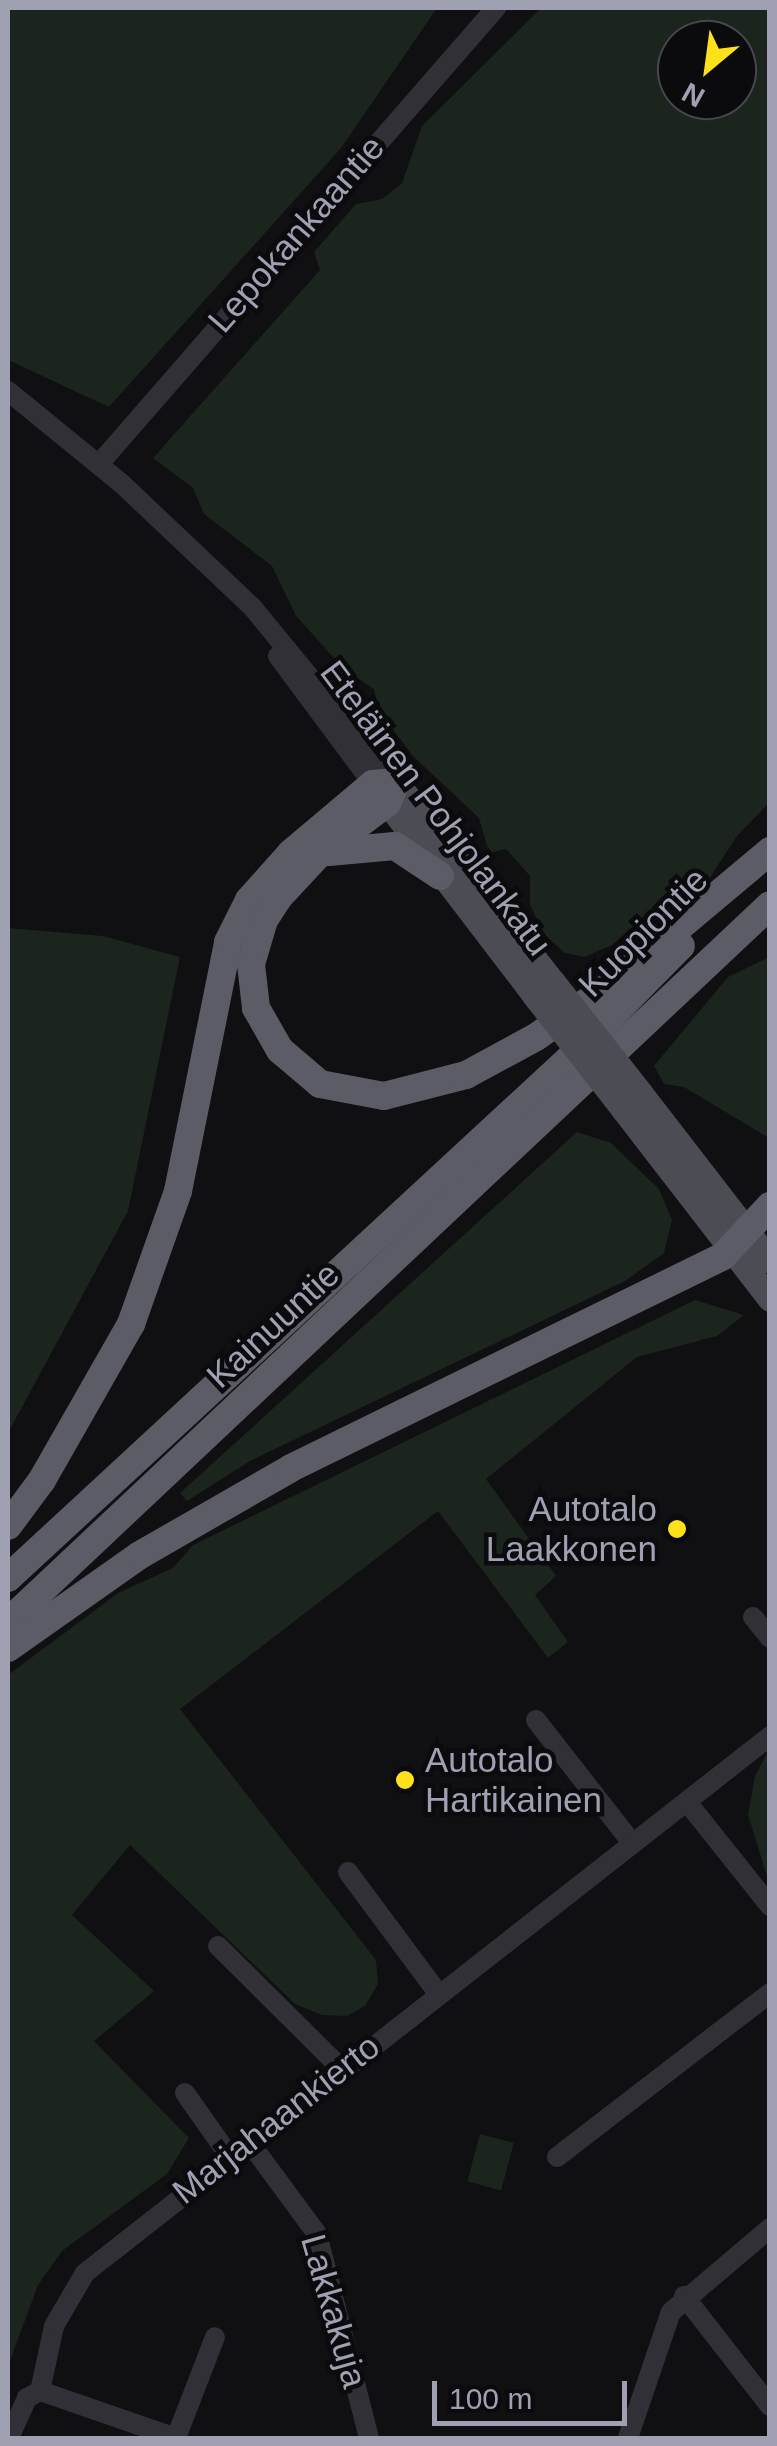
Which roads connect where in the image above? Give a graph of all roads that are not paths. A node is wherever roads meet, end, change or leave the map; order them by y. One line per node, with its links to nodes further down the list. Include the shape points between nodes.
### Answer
1 (496, 8): 3 (street, Lepokankaantie)
2 (8, 391): 3 (street, Eteläinen Pohjolankatu)
3 (99, 464): 4 (street, Eteläinen Pohjolankatu, via 253,608)
4 (386, 790): 6 (highway); 7 (main road, Eteläinen Pohjolankatu); 9 (main road, Eteläinen Pohjolankatu); 16 (highway, via 291,853 236,923 218,977 182,1176 154,1269 98,1388)
5 (770, 854): 6 (highway, via 536,1037 466,1074 384,1096 352,1094 310,1076 280,1050 256,1008 251,964 264,920); 10 (highway, Kuopiontie)
6 (318, 855): 7 (highway, via 346,846 394,846)
7 (440, 876): 9 (main road, Eteläinen Pohjolankatu)
8 (770, 905): 11 (highway, Kuopiontie)
9 (544, 989): 13 (main road, Eteläinen Pohjolankatu, bridge)
10 (569, 1058): 17 (highway, Kainuuntie)
11 (589, 1081): 19 (highway, Kainuuntie)
12 (770, 1206): 13 (highway)
13 (739, 1241): 14 (main road, Eteläinen Pohjolankatu); 15 (main road, Eteläinen Pohjolankatu); 21 (highway, via 239,1496 140,1555)
14 (770, 1261)
15 (770, 1300)
16 (8, 1526)
17 (8, 1578)
18 (753, 1617): 20 (street)
19 (8, 1622)
20 (770, 1638)
21 (8, 1648)
22 (536, 1720): 25 (street)
23 (770, 1736): 24 (street, Marjahaankierto)
24 (687, 1802): 25 (street, Marjahaankierto); 27 (street)
25 (632, 1843): 29 (street, Marjahaankierto)
26 (348, 1872): 29 (street)
27 (770, 1906)
28 (218, 1946): 31 (street)
29 (438, 1993): 31 (street, Marjahaankierto)
30 (770, 1993): 35 (street)
31 (342, 2069): 33 (street, Marjahaankierto)
32 (184, 2093): 34 (street)
33 (250, 2142): 34 (street, Marjahaankierto); 43 (street, Lakkakuja, via 318,2234)
34 (230, 2157): 39 (street, Marjahaankierto, via 84,2274 54,2326)
35 (558, 2157)
36 (770, 2228): 37 (street)
37 (684, 2296): 40 (street); 44 (street, via 670,2312)
38 (216, 2337): 42 (street)
39 (40, 2391): 41 (street, via 27,2398); 42 (street)
40 (770, 2406)
41 (9, 2438)
42 (176, 2438)
43 (369, 2438)
44 (628, 2438)

